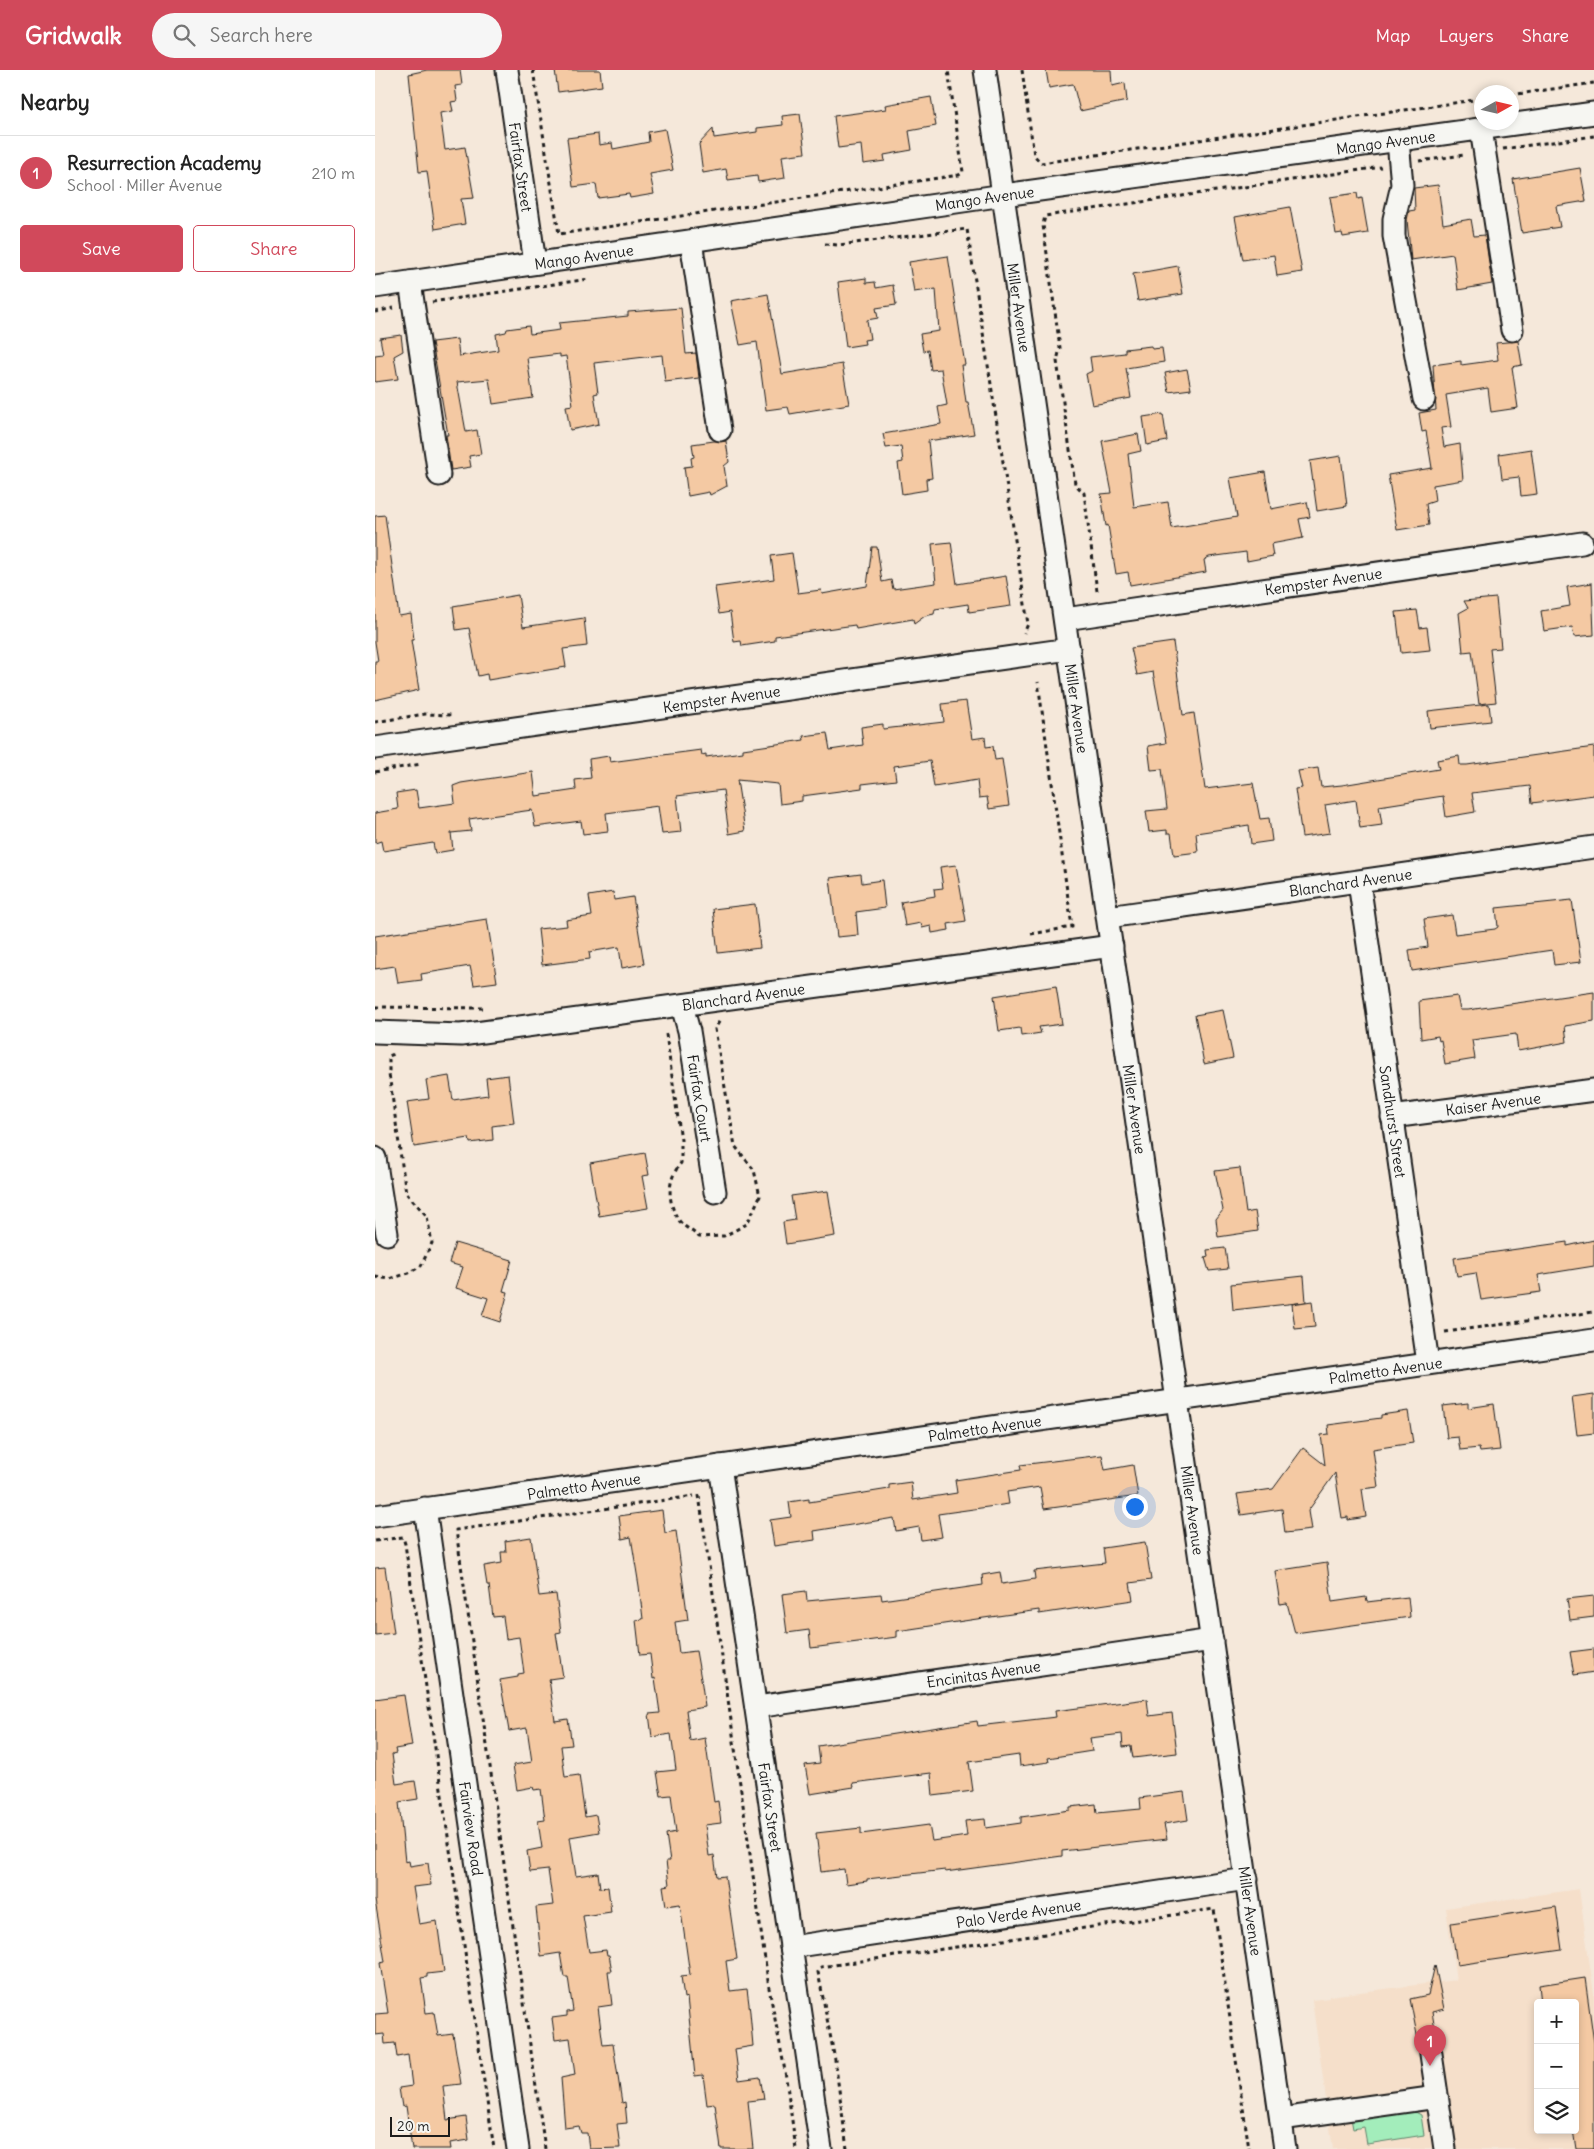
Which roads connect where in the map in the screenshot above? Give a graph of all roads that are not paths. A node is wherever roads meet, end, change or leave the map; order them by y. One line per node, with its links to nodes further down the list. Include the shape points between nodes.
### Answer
1 (507, 70): 10 (street, Fairfax Street)
2 (985, 70): 8 (street, Miller Avenue)
3 (1594, 113): 4 (street, Mango Avenue)
4 (1519, 124)
5 (1475, 130): 7 (street, Mango Avenue)
6 (1481, 130): 13 (street)
7 (1398, 142): 8 (street, Mango Avenue); 14 (street, via 1402,185 1394,219 1394,236)
8 (1003, 195): 9 (street, Mango Avenue); 18 (street, Miller Avenue)
9 (691, 240): 10 (street, Mango Avenue); 15 (street)
10 (535, 263): 11 (street, Mango Avenue)
11 (410, 282): 12 (street, Mango Avenue); 16 (street)
12 (375, 287)
13 (1512, 330)
14 (1424, 399)
15 (720, 430)
16 (439, 475)
17 (1582, 543): 18 (street, Kempster Avenue)
18 (1065, 619): 19 (street, Miller Avenue)
19 (1069, 649): 20 (street, Kempster Avenue); 23 (street, Miller Avenue)
20 (375, 748)
21 (1594, 847): 22 (street, Blanchard Avenue)
22 (1359, 882): 23 (street, Blanchard Avenue); 28 (street, Sandhurst Street)
23 (1108, 917): 24 (street, Miller Avenue)
24 (1112, 946): 25 (street, Blanchard Avenue); 34 (street, Miller Avenue)
25 (682, 1006): 26 (street, Blanchard Avenue, via 461,1035); 30 (street, Fairfax Court, via 689,1031)
26 (375, 1032)
27 (1594, 1090): 28 (street, Kaiser Avenue)
28 (1392, 1117): 33 (street, Sandhurst Street)
29 (375, 1158): 31 (street)
30 (715, 1192)
31 (387, 1234)
32 (1594, 1340): 33 (street, Palmetto Avenue)
33 (1428, 1363): 34 (street, Palmetto Avenue)
34 (1177, 1400): 35 (street, Palmetto Avenue); 38 (street, Miller Avenue)
35 (720, 1466): 36 (street, Palmetto Avenue); 39 (street, Fairfax Street)
36 (425, 1508): 37 (street, Palmetto Avenue); 45 (street, Fairview Road)
37 (375, 1516)
38 (1212, 1640): 39 (street, Encinitas Avenue); 40 (street, Miller Avenue)
39 (756, 1707): 41 (street, Fairfax Street)
40 (1247, 1880): 41 (street, Palo Verde Avenue); 44 (street, Miller Avenue)
41 (791, 1947): 46 (street, Fairfax Street)
42 (1431, 2054): 43 (street)
43 (1437, 2096): 44 (street); 48 (street)
44 (1281, 2118): 47 (street, Miller Avenue)
45 (518, 2149)
46 (821, 2149)
47 (1285, 2149)
48 (1445, 2149)

